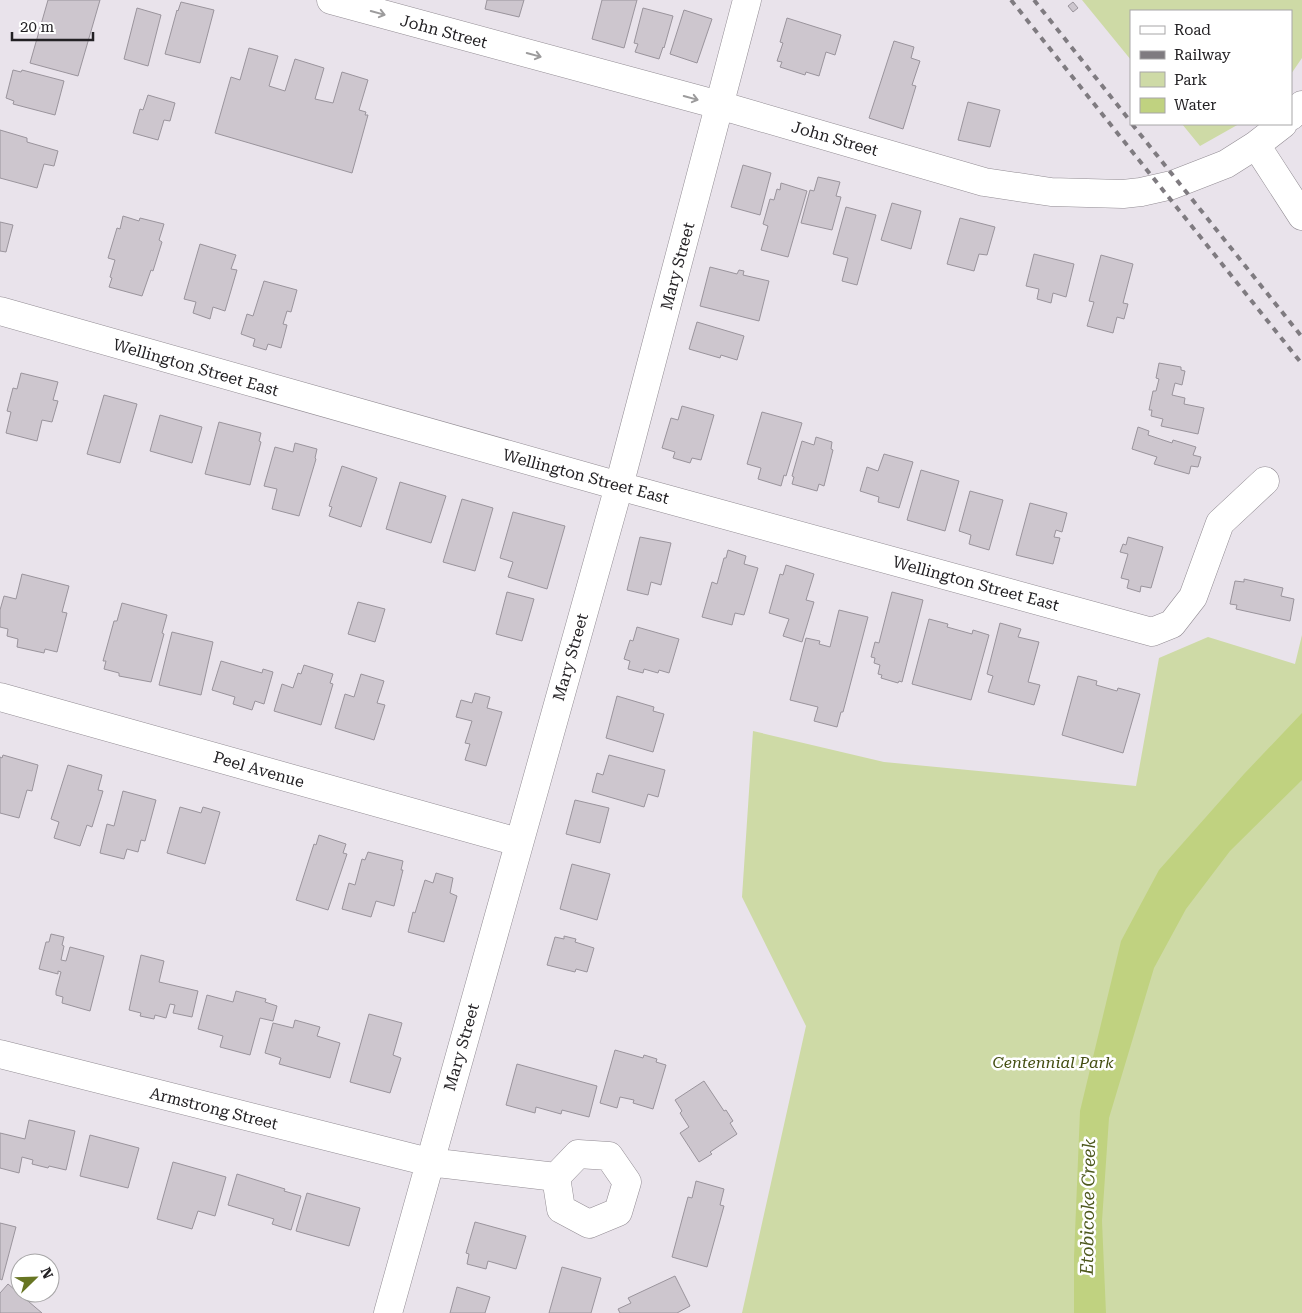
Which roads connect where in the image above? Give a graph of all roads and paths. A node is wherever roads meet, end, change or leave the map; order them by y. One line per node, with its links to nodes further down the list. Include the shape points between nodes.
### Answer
1 (331, 0): 4 (street, John Street, one-way to 4)
2 (747, 0): 4 (street, Mary Street)
3 (1302, 104): 5 (street)
4 (719, 105): 7 (street, John Street, via 984,182 1051,192 1141,192 1208,172); 11 (street, Mary Street)
5 (1292, 115)
6 (1282, 125): 7 (street, John Street)
7 (1256, 146): 8 (street)
8 (1302, 216)
9 (0, 311): 11 (street, Wellington Street East)
10 (1265, 481): 11 (street, Wellington Street East, via 1220,523 1193,597 1172,624 1152,632)
11 (619, 486): 13 (street, Mary Street)
12 (0, 697): 13 (street, Peel Avenue)
13 (518, 842): 15 (street, Mary Street)
14 (0, 1054): 15 (street, Armstrong Street)
15 (429, 1162): 16 (street, Armstrong Street); 17 (street, Mary Street)
16 (556, 1177)
17 (388, 1313)

